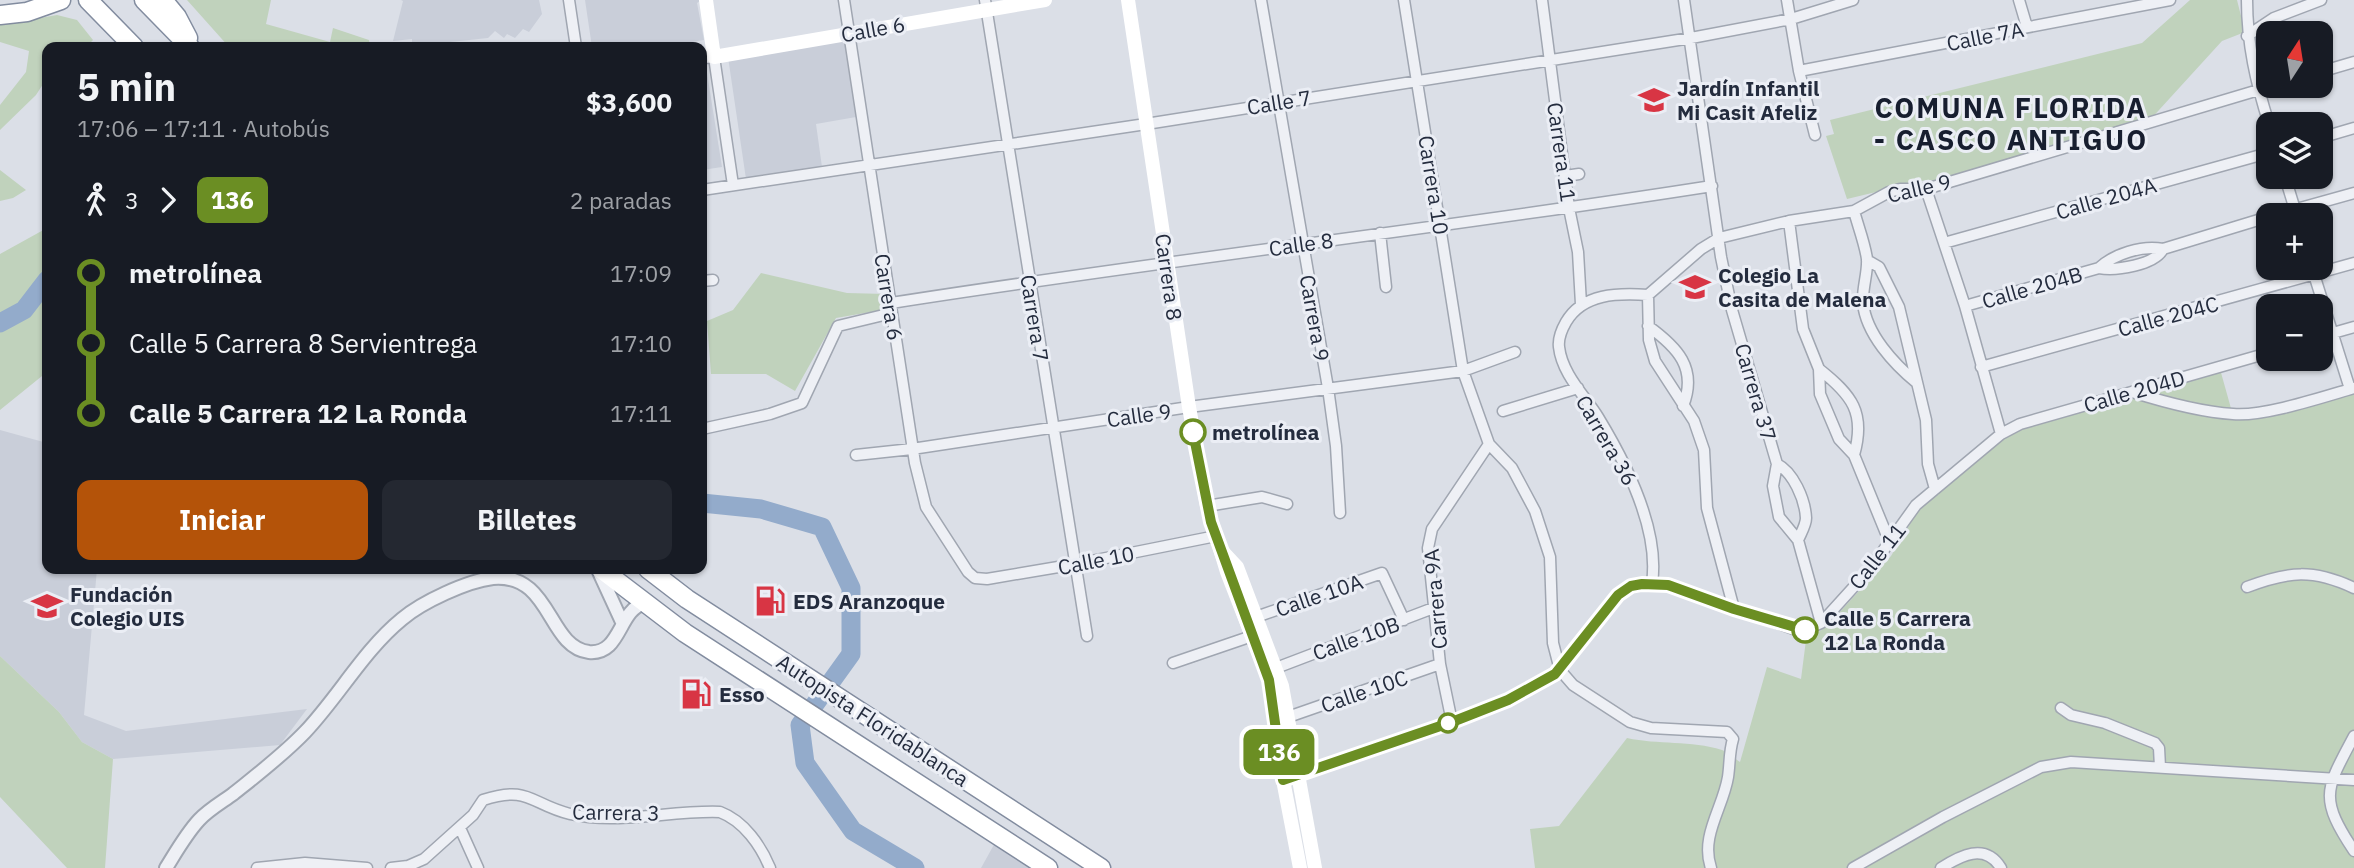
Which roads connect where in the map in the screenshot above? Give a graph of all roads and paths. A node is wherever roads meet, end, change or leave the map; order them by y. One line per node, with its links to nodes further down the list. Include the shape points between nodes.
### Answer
1 (61, 0): 24 (highway, via 27,12)
2 (73, 0): 22 (highway)
3 (88, 0): 22 (highway)
4 (144, 0): 31 (highway)
5 (163, 0): 23 (highway)
6 (569, 0): 33 (street)
7 (706, 0): 34 (main road)
8 (844, 0): 27 (street, Carrera 6)
9 (1045, 0): 21 (main road, Calle 6)
10 (1128, 0): 43 (main road, Carrera 8)
11 (1261, 0): 42 (street, Carrera 9)
12 (1404, 0): 39 (street, Carrera 10)
13 (1542, 0): 35 (street, Carrera 11)
14 (1684, 0): 29 (street, Carrera 37)
15 (1787, 0): 25 (street)
16 (1853, 0): 25 (street, Calle 7)
17 (2019, 0): 26 (street)
18 (2170, 0): 26 (street, Calle 7A)
19 (2247, 0): 28 (street)
20 (2321, 0): 28 (street, via 2274,18)
21 (986, 5): 27 (main road, Calle 6); 47 (street, Carrera 7)
22 (100, 7): 30 (highway)
23 (175, 8): 32 (highway)
24 (0, 15)
25 (1791, 19): 29 (street, Calle 7); 38 (street)
26 (2027, 27): 38 (street, Calle 7A)
27 (849, 33): 34 (main road, Calle 6); 49 (street, Carrera 6)
28 (2247, 36): 40 (street)
29 (1690, 38): 35 (street, Calle 7); 53 (street, Carrera 37)
30 (134, 42)
31 (186, 42)
32 (189, 42)
33 (575, 42)
34 (708, 57): 52 (street)
35 (1550, 59): 39 (street, Calle 7); 51 (street, Carrera 11)
36 (2354, 62): 37 (street)
37 (2333, 68)
38 (1799, 71): 46 (street)
39 (1418, 80): 42 (street, Calle 7); 62 (street, Carrera 10)
40 (2256, 80)
41 (2256, 91): 55 (street, Calle 9)
42 (1278, 102): 43 (street, Calle 7); 65 (street, Carrera 9)
43 (1146, 124): 47 (street, Calle 7); 68 (main road, Carrera 8)
44 (2354, 128): 45 (street)
45 (2333, 134)
46 (1815, 135)
47 (1008, 144): 49 (street, Calle 7); 72 (street, Carrera 7)
48 (2256, 156): 66 (street, Calle 204A)
49 (868, 166): 52 (street, Calle 7); 77 (street, Carrera 6)
50 (1579, 174): 51 (street)
51 (1565, 176): 58 (street, Carrera 11)
52 (733, 185): 54 (street, Calle 7)
53 (1712, 186): 58 (street, Calle 8); 64 (street, Carrera 37)
54 (707, 189)
55 (1926, 189): 59 (street, Calle 9, via 1889,192); 66 (street)
56 (2354, 193): 57 (street)
57 (2323, 203)
58 (1569, 208): 62 (street, Calle 8); 75 (street, Carrera 11, via 1578,251)
59 (1854, 211): 60 (street, Calle 9); 67 (street)
60 (1788, 221): 64 (street, Calle 9); 84 (street, via 1803,330)
61 (2256, 221): 76 (street, Calle 204B, via 2163,248 2148,247 2111,258 2099,268)
62 (1440, 224): 63 (street, Calle 8); 85 (street, Carrera 10)
63 (1380, 233): 65 (street, Calle 8); 73 (street)
64 (1719, 238): 74 (street, Calle 9); 101 (street, Carrera 37, via 1732,310)
65 (1303, 243): 68 (street, Calle 8); 87 (street, Carrera 9)
66 (1944, 243): 76 (street)
67 (1867, 260): 86 (street, via 1879,267 1899,307); 86 (street, via 1863,294 1868,324 1883,348)
68 (1167, 262): 72 (street, Calle 8); 92 (main road, Carrera 8)
69 (2354, 263): 70 (street, Calle 204C)
70 (2333, 267)
71 (2283, 280): 83 (street, Calle 204C)
72 (1029, 281): 77 (street, Calle 8); 94 (street, Carrera 7)
73 (1386, 287)
74 (1648, 295): 75 (street, via 1622,293); 78 (street)
75 (1581, 304): 88 (street, Carrera 36, via 1568,318 1559,344)
76 (1965, 306): 83 (street)
77 (891, 308): 95 (street, Calle 8, via 838,326 802,403); 98 (street, Carrera 6)
78 (1648, 326): 91 (street, via 1655,361); 91 (street, via 1673,344 1685,366 1690,383)
79 (2354, 327): 80 (street)
80 (2333, 333): 89 (street)
81 (1515, 352): 85 (street, Calle 9)
82 (2256, 356): 90 (street, Calle 204D)
83 (1981, 367): 96 (street)
84 (1819, 369): 100 (street, via 1820,394 1829,420); 100 (street, via 1839,384 1852,402 1860,435)
85 (1463, 371): 87 (street, Calle 9); 97 (street)
86 (1917, 384): 102 (street)
87 (1328, 388): 92 (street, Calle 9); 105 (street, Carrera 9)
88 (1577, 388): 93 (street); 115 (street, Carrera 36, via 1640,496 1654,567)
89 (2352, 388): 90 (street, via 2234,415)
90 (2132, 391): 96 (street, Calle 204D, via 2020,424)
91 (1683, 406): 120 (street, via 1704,450 1707,508)
92 (1189, 407): 94 (street, Calle 9); 104 (main road, Carrera 8)
93 (1503, 411)
94 (1052, 427): 98 (street, Calle 9); 110 (street, Carrera 7)
95 (707, 428)
96 (2001, 434): 102 (street, Calle 11)
97 (1489, 444): 119 (street, Carrera 9A, via 1432,529 1428,548); 130 (street, via 1511,468 1535,511 1550,557 1553,643)
98 (912, 449): 99 (street, Calle 9); 114 (street, Carrera 6, via 926,507)
99 (856, 455)
100 (1854, 455): 108 (street)
101 (1777, 464): 107 (street, Carrera 37, via 1773,486 1779,517); 107 (street, Carrera 37, via 1786,468 1802,504 1806,520)
102 (1934, 489): 108 (street, Calle 11, via 1916,505)
103 (1287, 504): 104 (street, via 1262,497)
104 (1207, 506): 106 (main road, Carrera 8)
105 (1340, 513)
106 (1216, 536): 109 (main road, Carrera 8); 110 (street, Calle 10)
107 (1798, 540): 124 (street, Carrera 37)
108 (1890, 543): 124 (street, Calle 11)
109 (1222, 551): 121 (main road, Carrera 8, via 1237,567); 126 (main road, Carrera 8)
110 (1076, 564): 114 (street, Calle 10); 125 (street, Carrera 7)
111 (602, 574): 123 (street)
112 (606, 574): 118 (highway, Autopista Floridablanca)
113 (655, 574): 149 (highway, Autopista Floridablanca, via 841,701)
114 (975, 578)
115 (1652, 583): 120 (street, via 1690,591); 130 (street, via 1631,586 1618,595)
116 (2247, 587): 117 (street, via 2278,575 2305,574)
117 (2354, 588)
118 (644, 603): 123 (street, via 629,610); 148 (highway, Autopista Floridablanca)
119 (1436, 607): 122 (street, Calle 10B); 128 (street, Carrera 9A)
120 (1734, 609): 124 (street, via 1805,630)
121 (1256, 617): 122 (street, Calle 10A, via 1382,573); 129 (main road, Carrera 8)
122 (1404, 620): 129 (street, Calle 10B)
123 (622, 622): 142 (street, via 605,648 590,652 576,648 532,590 502,578 473,583 418,607 378,643 282,755 200,818)
124 (1821, 624)
125 (1087, 636)
126 (1252, 636): 127 (street); 138 (main road, Carrera 8, via 1269,680)
127 (1173, 663)
128 (1440, 664): 132 (street, Calle 10C); 133 (street, Carrera 9A)
129 (1276, 667): 132 (main road, Carrera 8)
130 (1560, 670): 133 (street, via 1508,700); 152 (street, via 1583,693 1630,722 1651,728 1727,733 1733,739 1728,778 1707,852)
131 (2061, 708): 135 (street, via 2155,743)
132 (1289, 717): 136 (main road, Carrera 8)
133 (1452, 722): 136 (street)
134 (2354, 736): 137 (street)
135 (2160, 767): 137 (street); 153 (street, via 2071,762 2041,767)
136 (1300, 774): 138 (street); 151 (main road, Carrera 8)
137 (2331, 779): 139 (street); 141 (street, via 2328,795)
138 (1283, 780): 150 (main road, Carrera 8)
139 (2354, 780)
140 (460, 828): 145 (street, Carrera 3, via 424,859); 146 (street); 147 (street, Carrera 3, via 483,800 508,793 589,817 720,813 745,830)
141 (2354, 851)
142 (166, 868)
143 (257, 868): 144 (street, via 305,863)
144 (366, 868)
145 (391, 868)
146 (478, 868)
147 (770, 868)
148 (1048, 868)
149 (1101, 868)
150 (1300, 868)
151 (1315, 868)
152 (1711, 868)
153 (1853, 868)
154 (1941, 868): 155 (street, via 1962,855 1978,852 1990,856)
155 (2001, 868)

